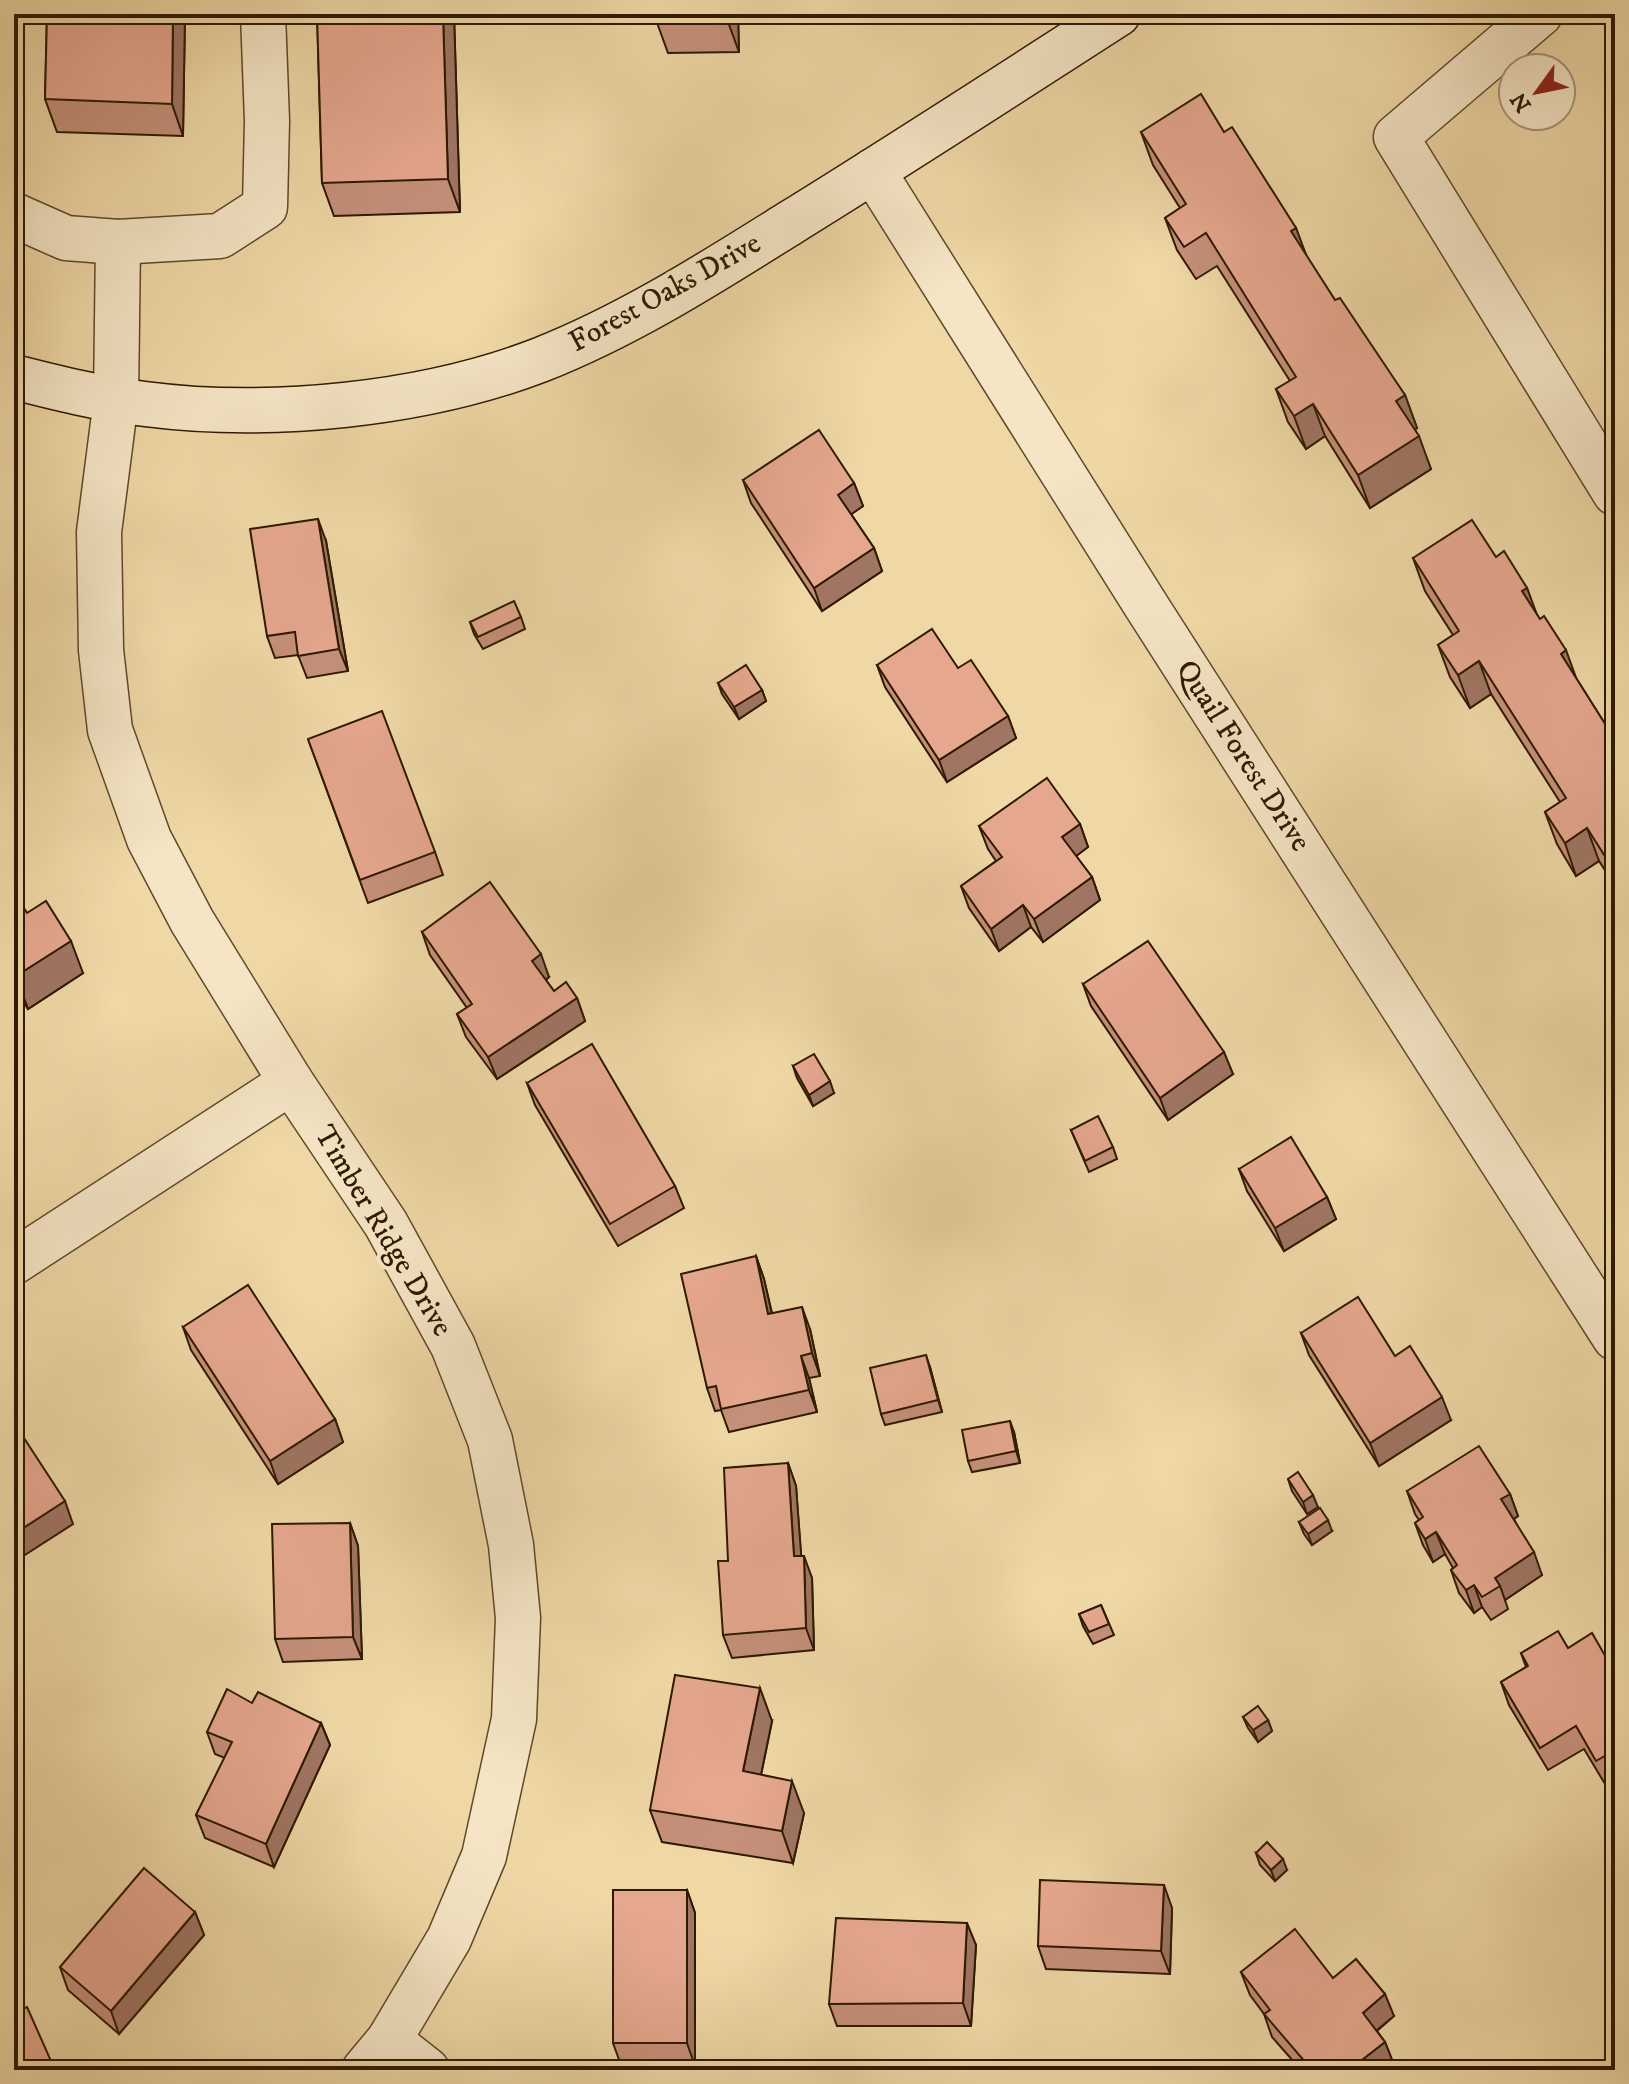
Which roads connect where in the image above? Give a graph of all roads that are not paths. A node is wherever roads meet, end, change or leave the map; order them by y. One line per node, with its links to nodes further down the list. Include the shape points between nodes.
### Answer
1 (263, 14): 6 (street, via 265,207 220,236)
2 (1118, 14): 4 (street, Forest Oaks Drive)
3 (1540, 14): 9 (street, via 1396,137)
4 (873, 171): 8 (street, Forest Oaks Drive, via 604,333 476,380 332,407 237,409); 12 (street, Quail Forest Drive)
5 (14, 215): 6 (street, via 66,238)
6 (118, 242): 8 (street, Timber Ridge Drive)
7 (14, 377): 8 (street, Forest Oaks Drive)
8 (116, 400): 10 (street, Timber Ridge Drive, via 99,532 101,650 110,730 149,839 192,921)
9 (1615, 493)
10 (291, 1082): 11 (street); 13 (street, Timber Ridge Drive, via 386,1224 453,1346 490,1440 511,1545 518,1618 514,1719 484,1856 449,1939)
11 (14, 1262)
12 (1615, 1338)
13 (376, 2055): 14 (street)
14 (427, 2070)

